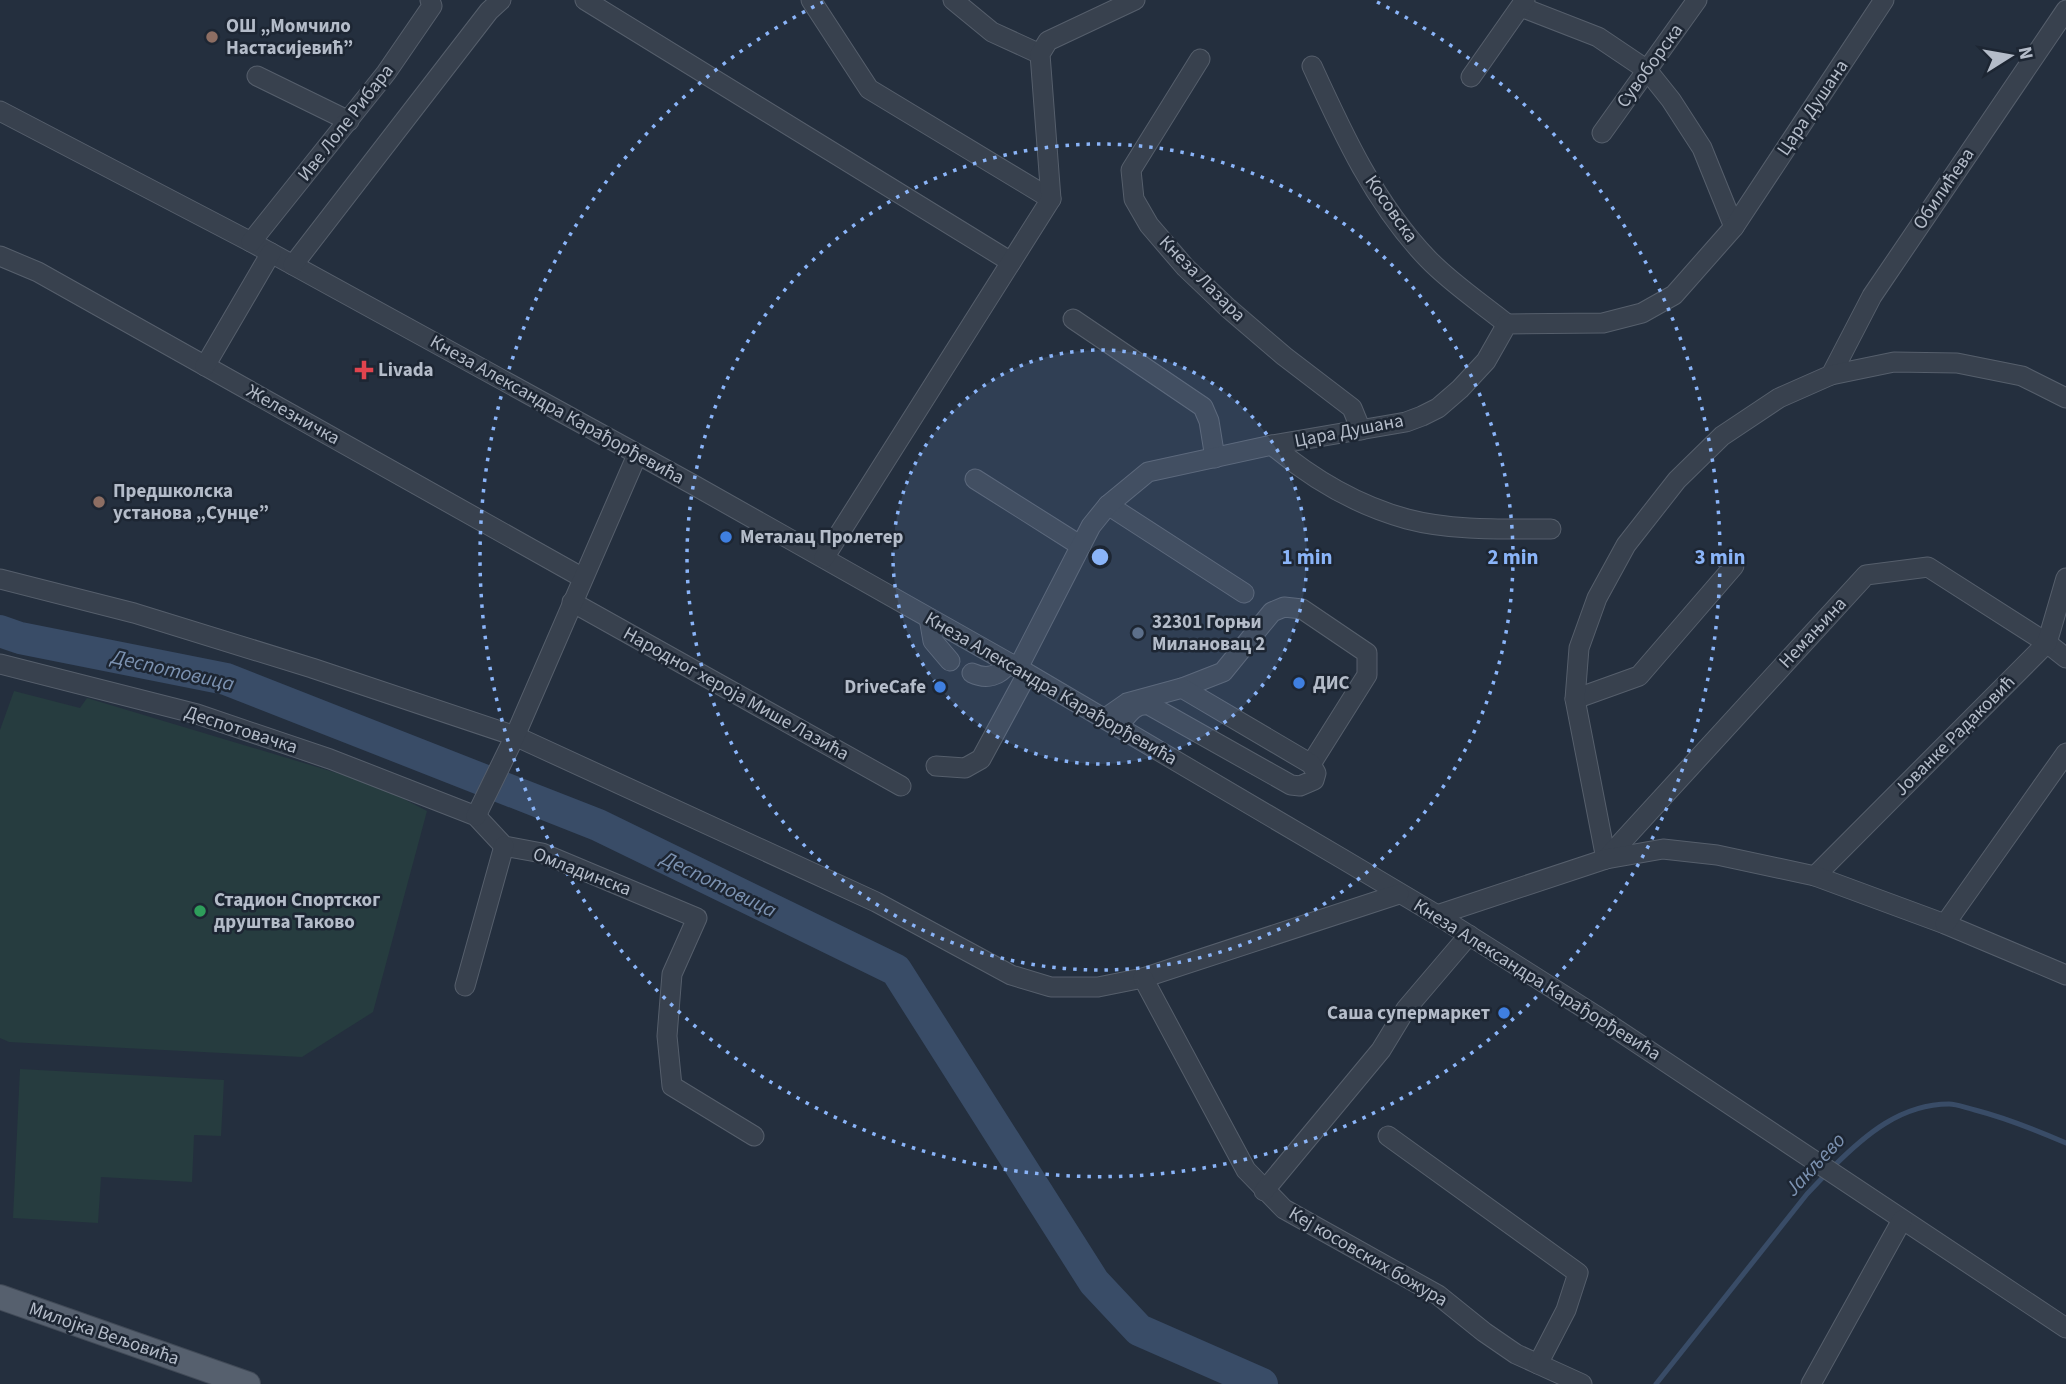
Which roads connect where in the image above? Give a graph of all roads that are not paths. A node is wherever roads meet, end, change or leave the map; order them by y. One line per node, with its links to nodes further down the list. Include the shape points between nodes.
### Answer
1 (430, 0): 18 (street, Иве Лоле Рибара, via 432,6)
2 (501, 0): 26 (street)
3 (585, 0): 25 (street)
4 (811, 0): 20 (street, via 869,89)
5 (953, 0): 11 (street, via 992,32)
6 (1135, 0): 11 (street, via 1048,41)
7 (1697, 0): 14 (street, Сувоборска)
8 (1884, 0): 21 (street, Цара Душана)
9 (1523, 3): 14 (street, via 1598,37); 16 (street)
10 (2066, 9): 30 (street, Обилићева, via 1872,296)
11 (1040, 54): 20 (street)
12 (1200, 59): 32 (street, Кнеза Лазара, via 1131,170 1134,200 1185,267 1284,356 1352,408)
13 (1312, 66): 28 (street, Косовска, via 1354,154 1400,227 1430,261)
14 (1647, 70): 19 (street, Сувоборска); 21 (street, via 1702,148)
15 (257, 76): 18 (street)
16 (1471, 77)
17 (0, 111): 22 (street, Кнеза Александра Карађорђевића)
18 (349, 121): 22 (street, Иве Лоле Рибара)
19 (1602, 133)
20 (1051, 199): 25 (street)
21 (1734, 227): 28 (street, Цара Душана, via 1674,295 1642,313 1603,323)
22 (251, 242): 23 (street, Кнеза Александра Карађорђевића)
23 (271, 253): 26 (street, Кнеза Александра Карађорђевића); 29 (street)
24 (0, 256): 29 (street, Железничка, via 38,272)
25 (1011, 262): 40 (street)
26 (293, 265): 34 (street, Кнеза Александра Карађорђевића)
27 (1073, 319): 35 (street, via 1203,407)
28 (1507, 324): 32 (street, Цара Душана, via 1486,361 1438,408 1406,422)
29 (205, 366): 42 (street, Железничка)
30 (1831, 375): 31 (street, via 1894,362 1957,363 2022,376); 55 (street, via 1779,398 1721,436 1677,480 1626,545 1597,598 1579,648)
31 (2066, 398)
32 (1361, 430): 33 (street, Цара Душана)
33 (1272, 445): 35 (street, Цара Душана); 38 (street, via 1340,493 1410,520 1480,529)
34 (637, 455): 40 (street, Кнеза Александра Карађорђевића); 42 (street)
35 (1215, 458): 37 (street, Цара Душана, via 1148,472)
36 (975, 479): 39 (street)
37 (1108, 505): 39 (street, Цара Душана); 45 (street)
38 (1550, 529)
39 (1081, 546): 52 (street, Цара Душана)
40 (824, 558): 47 (street, Кнеза Александра Карађорђевића)
41 (1734, 566): 55 (street, via 1639,676)
42 (583, 578): 46 (street)
43 (2066, 578): 48 (street, Јованке Радаковић)
44 (0, 579): 57 (street, via 134,613)
45 (1244, 593)
46 (572, 602): 57 (street); 61 (street, Народног хероја Мише Лазића)
47 (929, 618): 50 (street, via 933,641); 52 (street, Кнеза Александра Карађорђевића)
48 (2047, 643): 49 (street, Немањина); 64 (street, Немањина, via 1928,567 1866,575); 65 (street, Јованке Радаковић)
49 (2066, 658)
50 (950, 661)
51 (0, 664): 62 (street, Деспотовачка, via 197,714)
52 (1018, 668): 53 (street, via 982,678); 56 (street, Кнеза Александра Карађорђевића); 60 (street, Цара Душана, via 981,759 965,768)
53 (972, 673)
54 (1182, 688): 56 (street, via 1127,703); 59 (street); 59 (street, via 1223,672 1272,612 1284,607 1302,609 1367,653 1368,663 1367,675)
55 (1575, 699): 64 (street)
56 (1111, 723): 59 (street, via 1140,704 1149,705 1291,785 1314,780); 66 (street, Кнеза Александра Карађорђевића)
57 (515, 736): 62 (street); 71 (street, via 877,902 1011,975 1051,987 1098,987)
58 (2066, 753): 68 (street)
59 (1311, 764)
60 (936, 766)
61 (901, 786)
62 (479, 811): 63 (street)
63 (504, 846): 72 (street); 73 (street, Омладинска, via 541,853 697,918 672,974 667,1037 673,1086)
64 (1605, 859): 65 (street, via 1663,849 1717,855); 67 (street)
65 (1815, 876): 68 (street)
66 (1399, 894): 67 (street, Кнеза Александра Карађорђевића); 71 (street)
67 (1437, 915): 69 (street, Кнеза Александра Карађорђевића)
68 (1945, 924): 70 (street)
69 (1469, 935): 75 (street); 76 (street, Кнеза Александра Карађорђевића)
70 (2066, 975)
71 (1143, 978): 75 (street, Кеј косовских божура, via 1245,1170)
72 (465, 986)
73 (754, 1136)
74 (1388, 1136): 79 (street, via 1577,1273 1566,1310)
75 (1264, 1191): 79 (street, Кеј косовских божура, via 1284,1209 1438,1295 1484,1332)
76 (1902, 1220): 78 (street, Кнеза Александра Карађорђевића); 82 (street)
77 (0, 1297): 80 (main road, Милојка Вељовића)
78 (2066, 1328)
79 (1538, 1364): 81 (street)
80 (248, 1384)
81 (1582, 1384)
82 (1811, 1384)

